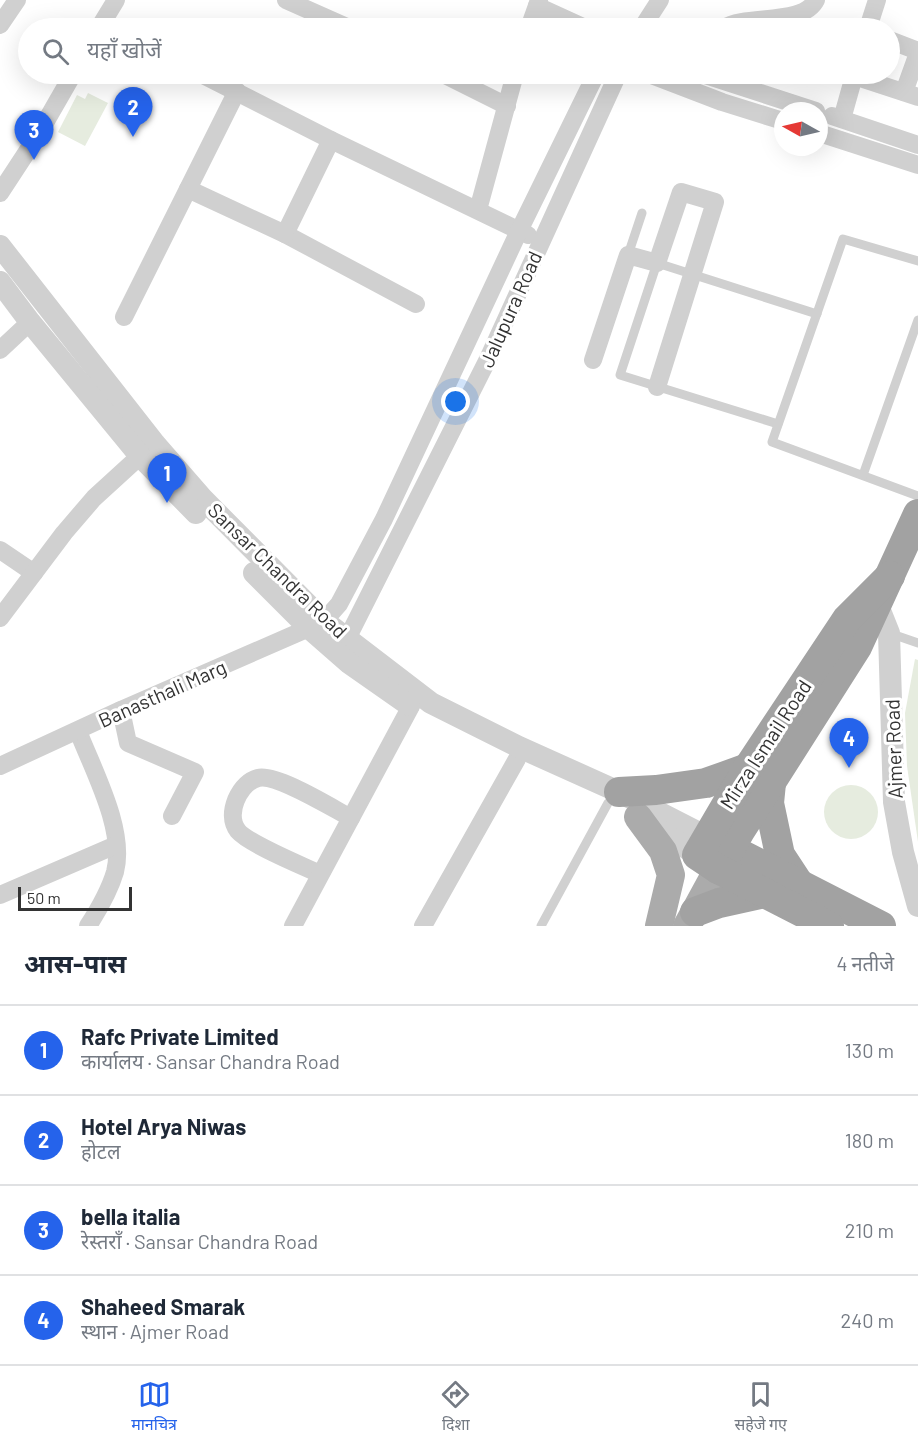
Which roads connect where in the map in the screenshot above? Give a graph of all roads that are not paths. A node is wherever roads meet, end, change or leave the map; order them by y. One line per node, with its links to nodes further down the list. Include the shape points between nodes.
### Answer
1 (17, 0): 15 (street)
2 (116, 0): 8 (street)
3 (286, 0): 9 (street)
4 (660, 0): 12 (street)
5 (816, 0): 13 (street, via 803,13)
6 (877, 0): 14 (street)
7 (538, 3): 10 (street); 11 (street)
8 (105, 18)
9 (326, 18)
10 (533, 18)
11 (566, 18)
12 (648, 18)
13 (769, 18)
14 (871, 18)
15 (0, 26)
16 (900, 44): 17 (street)
17 (918, 52): 29 (street)
18 (67, 84): 40 (street)
19 (222, 84): 28 (street)
20 (462, 84): 31 (street)
21 (512, 84): 31 (street)
22 (591, 84): 43 (street, Jalupura Road)
23 (613, 84): 45 (street, Jalupura Road)
24 (675, 84): 33 (street)
25 (733, 84): 30 (street)
26 (852, 84): 34 (street)
27 (890, 84): 29 (street)
28 (237, 91): 36 (street); 39 (street)
29 (911, 94)
30 (788, 102)
31 (507, 106): 41 (street)
32 (828, 115): 34 (street)
33 (774, 118)
34 (842, 119): 37 (street)
35 (828, 136): 38 (street)
36 (331, 140): 41 (street); 44 (street)
37 (918, 145)
38 (918, 165)
39 (188, 189): 44 (street); 54 (street)
40 (0, 193)
41 (478, 210): 43 (street)
42 (642, 213): 47 (lane)
43 (519, 231): 45 (street); 69 (street, Jalupura Road, via 384,519 339,604)
44 (285, 234): 52 (street)
45 (540, 241): 72 (street, Jalupura Road, via 488,359)
46 (0, 246): 69 (street, Sansar Chandra Road, via 162,453)
47 (628, 255): 49 (street); 58 (street)
48 (918, 261): 53 (lane, via 843,239)
49 (657, 263): 50 (lane); 50 (street, via 681,192 714,202); 59 (lane, via 620,375)
50 (692, 274): 53 (lane); 59 (street)
51 (0, 282): 56 (street, Sansar Chandra Road)
52 (416, 304)
53 (817, 314): 60 (lane)
54 (124, 317)
55 (918, 320): 62 (lane)
56 (30, 322): 57 (street); 61 (street, Sansar Chandra Road)
57 (0, 350)
58 (593, 360)
59 (657, 387): 60 (lane)
60 (778, 424): 62 (lane, via 772,442)
61 (140, 456): 66 (street, via 94,498); 69 (street, Sansar Chandra Road)
62 (862, 475): 63 (lane)
63 (918, 496)
64 (918, 514): 67 (highway, Mirza Ismail Road)
65 (0, 549): 66 (street)
66 (34, 573): 68 (street)
67 (880, 590): 70 (street, Ajmer Road); 78 (highway, Mirza Ismail Road, via 857,646)
68 (0, 618)
69 (317, 625): 72 (street, Sansar Chandra Road); 74 (street, Banasthali Marg)
70 (889, 633): 71 (lane); 89 (street, Ajmer Road, via 894,802)
71 (918, 643)
72 (342, 645): 73 (street, Sansar Chandra Road, via 349,663); 79 (street, Sansar Chandra Road, via 431,704)
73 (411, 706): 76 (street, Sansar Chandra Road); 82 (street)
74 (121, 710): 75 (street, Banasthali Marg); 80 (street, via 128,743 195,772)
75 (78, 731): 77 (street, Banasthali Marg); 83 (street, via 111,816)
76 (517, 759): 79 (street, Sansar Chandra Road); 93 (street)
77 (0, 766)
78 (759, 775): 79 (highway); 84 (highway, Mirza Ismail Road); 86 (highway, via 780,855)
79 (614, 797): 81 (street, Sansar Chandra Road); 84 (street, Sansar Chandra Road); 94 (lane)
80 (172, 816)
81 (638, 817): 84 (street, Sansar Chandra Road); 95 (main road, via 663,851 671,875)
82 (351, 818): 85 (street); 85 (street, via 274,779 260,777 238,794 233,820 238,831)
83 (116, 845): 88 (street); 91 (street, via 115,871 103,903)
84 (713, 852): 86 (highway); 87 (highway); 90 (main road, Mirza Ismail Road); 95 (main road, Mirza Ismail Road)
85 (320, 874): 92 (street)
86 (799, 884): 97 (highway)
87 (765, 893): 90 (highway, via 719,903); 96 (highway)
88 (0, 895)
89 (918, 906)
90 (691, 919)
91 (88, 926)
92 (293, 926)
93 (423, 926)
94 (541, 926)
95 (659, 926)
96 (829, 926)
97 (881, 926)

